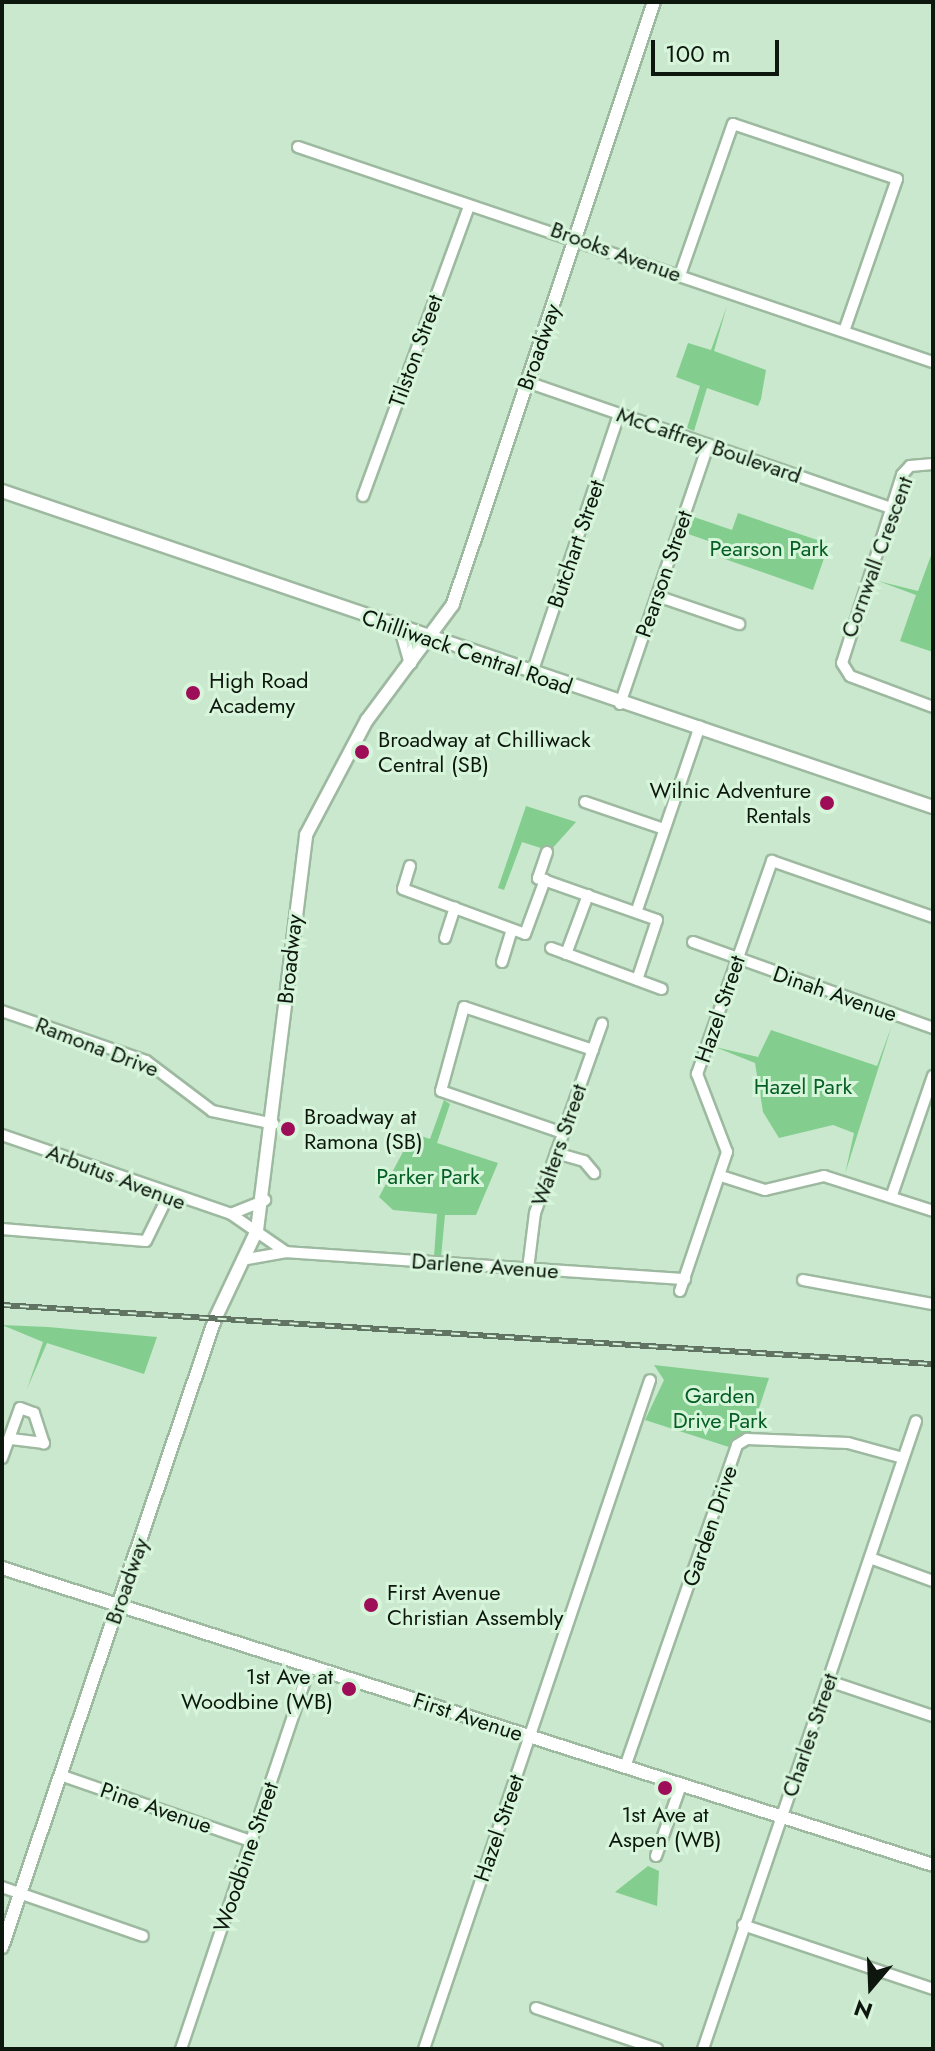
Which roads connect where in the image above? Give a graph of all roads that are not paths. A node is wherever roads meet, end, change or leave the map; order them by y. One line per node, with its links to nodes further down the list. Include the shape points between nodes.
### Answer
1 (654, 2): 4 (street, Broadway)
2 (298, 147): 3 (street, Brooks Avenue)
3 (469, 206): 4 (street, Brooks Avenue); 13 (street, Tilston Street)
4 (576, 236): 5 (street, Brooks Avenue); 8 (street, Broadway)
5 (680, 275): 6 (street, Brooks Avenue); 6 (street, via 733,124 897,179)
6 (844, 331): 7 (street, Brooks Avenue)
7 (933, 362)
8 (527, 382): 9 (street, McCaffrey Boulevard); 18 (street, Broadway, via 453,604)
9 (619, 414): 10 (street, McCaffrey Boulevard); 20 (street, Butchart Street)
10 (708, 445): 14 (street, McCaffrey Boulevard); 15 (street, Pearson Street)
11 (933, 464): 14 (street, Cornwall Crescent, via 910,466)
12 (2, 491): 17 (street, Chilliwack Central Road)
13 (363, 496)
14 (891, 508): 22 (street, Cornwall Crescent, via 842,663 850,676)
15 (657, 596): 16 (street); 21 (street, Pearson Street)
16 (739, 624)
17 (401, 629): 18 (street, Chilliwack Central Road); 19 (street)
18 (431, 639): 19 (street, Broadway); 20 (street, Chilliwack Central Road)
19 (411, 663): 48 (street, Broadway, via 355,739 306,835)
20 (532, 673): 21 (street, Chilliwack Central Road)
21 (620, 704): 23 (street, Chilliwack Central Road)
22 (933, 707)
23 (700, 726): 25 (street, Chilliwack Central Road); 26 (street)
24 (585, 802): 26 (street)
25 (933, 807)
26 (664, 829): 32 (street)
27 (547, 852): 29 (street, via 538,878)
28 (410, 866): 31 (street, via 403,889)
29 (545, 880): 30 (street); 34 (street, via 525,934)
30 (588, 895): 32 (street); 38 (street)
31 (455, 908): 34 (street); 35 (street)
32 (637, 910): 41 (street, via 657,920)
33 (933, 917): 39 (street, Hazel Street, via 772,861)
34 (512, 930): 40 (street)
35 (445, 938)
36 (693, 942): 39 (street, Dinah Avenue)
37 (551, 948): 38 (street)
38 (566, 954): 41 (street)
39 (737, 960): 45 (street, Dinah Avenue); 53 (street, Hazel Street, via 697,1074 727,1152)
40 (502, 962)
41 (637, 980): 42 (street)
42 (662, 989)
43 (2, 1011): 48 (street, Ramona Drive, via 146,1061 212,1111)
44 (602, 1024): 46 (street, Walters Street)
45 (933, 1028)
46 (593, 1050): 49 (street, Walters Street); 49 (street, via 464,1007 441,1091)
47 (933, 1076): 54 (street)
48 (274, 1124): 56 (street, Broadway)
49 (563, 1133): 51 (street, Walters Street)
50 (2, 1135): 55 (street, Arbutus Avenue)
51 (556, 1153): 52 (street, via 584,1161); 63 (street, Walters Street, via 535,1213)
52 (594, 1173)
53 (721, 1176): 54 (street, via 765,1190 824,1176); 64 (street, Hazel Street)
54 (892, 1195): 57 (street)
55 (168, 1196): 58 (street, Arbutus Avenue); 59 (street, via 146,1241)
56 (265, 1200): 58 (street); 60 (street, Broadway)
57 (933, 1211)
58 (231, 1214): 60 (street, Arbutus Avenue)
59 (2, 1229)
60 (257, 1230): 61 (street); 62 (street, Broadway)
61 (286, 1252): 62 (street, Darlene Avenue); 63 (street, Darlene Avenue)
62 (247, 1259): 76 (street, Broadway, via 215,1319)
63 (528, 1269): 64 (street, Darlene Avenue)
64 (685, 1279): 66 (street, Hazel Street)
65 (803, 1280): 67 (street)
66 (680, 1291)
67 (933, 1304)
68 (650, 1380): 80 (street, Hazel Street)
69 (916, 1421): 72 (street, Charles Street)
70 (9, 1439): 71 (street)
71 (2, 1458)
72 (903, 1458): 73 (street, Charles Street); 81 (street, Garden Drive, via 848,1443 747,1439 737,1445)
73 (870, 1558): 75 (street); 78 (street, Charles Street)
74 (2, 1568): 76 (street, First Avenue)
75 (933, 1581)
76 (118, 1606): 77 (street, First Avenue); 82 (street, Broadway)
77 (310, 1665): 80 (street, First Avenue); 85 (street, Woodbine Street)
78 (829, 1681): 79 (street); 84 (street, Charles Street)
79 (933, 1716)
80 (529, 1737): 81 (street, First Avenue); 97 (street, Hazel Street)
81 (625, 1767): 83 (street, First Avenue)
82 (60, 1775): 85 (street, Pine Avenue); 89 (street, Broadway)
83 (681, 1785): 84 (street, First Avenue); 86 (street)
84 (782, 1817): 87 (street, First Avenue); 90 (street, Charles Street)
85 (251, 1841): 96 (street, Woodbine Street)
86 (656, 1856)
87 (933, 1865)
88 (2, 1887): 89 (street)
89 (20, 1894): 91 (street); 92 (street, Broadway)
90 (743, 1925): 93 (street); 95 (street, Charles Street)
91 (143, 1936)
92 (2, 1947)
93 (933, 1989)
94 (536, 2008): 98 (street)
95 (706, 2048)
96 (181, 2049)
97 (424, 2049)
98 (657, 2049)

